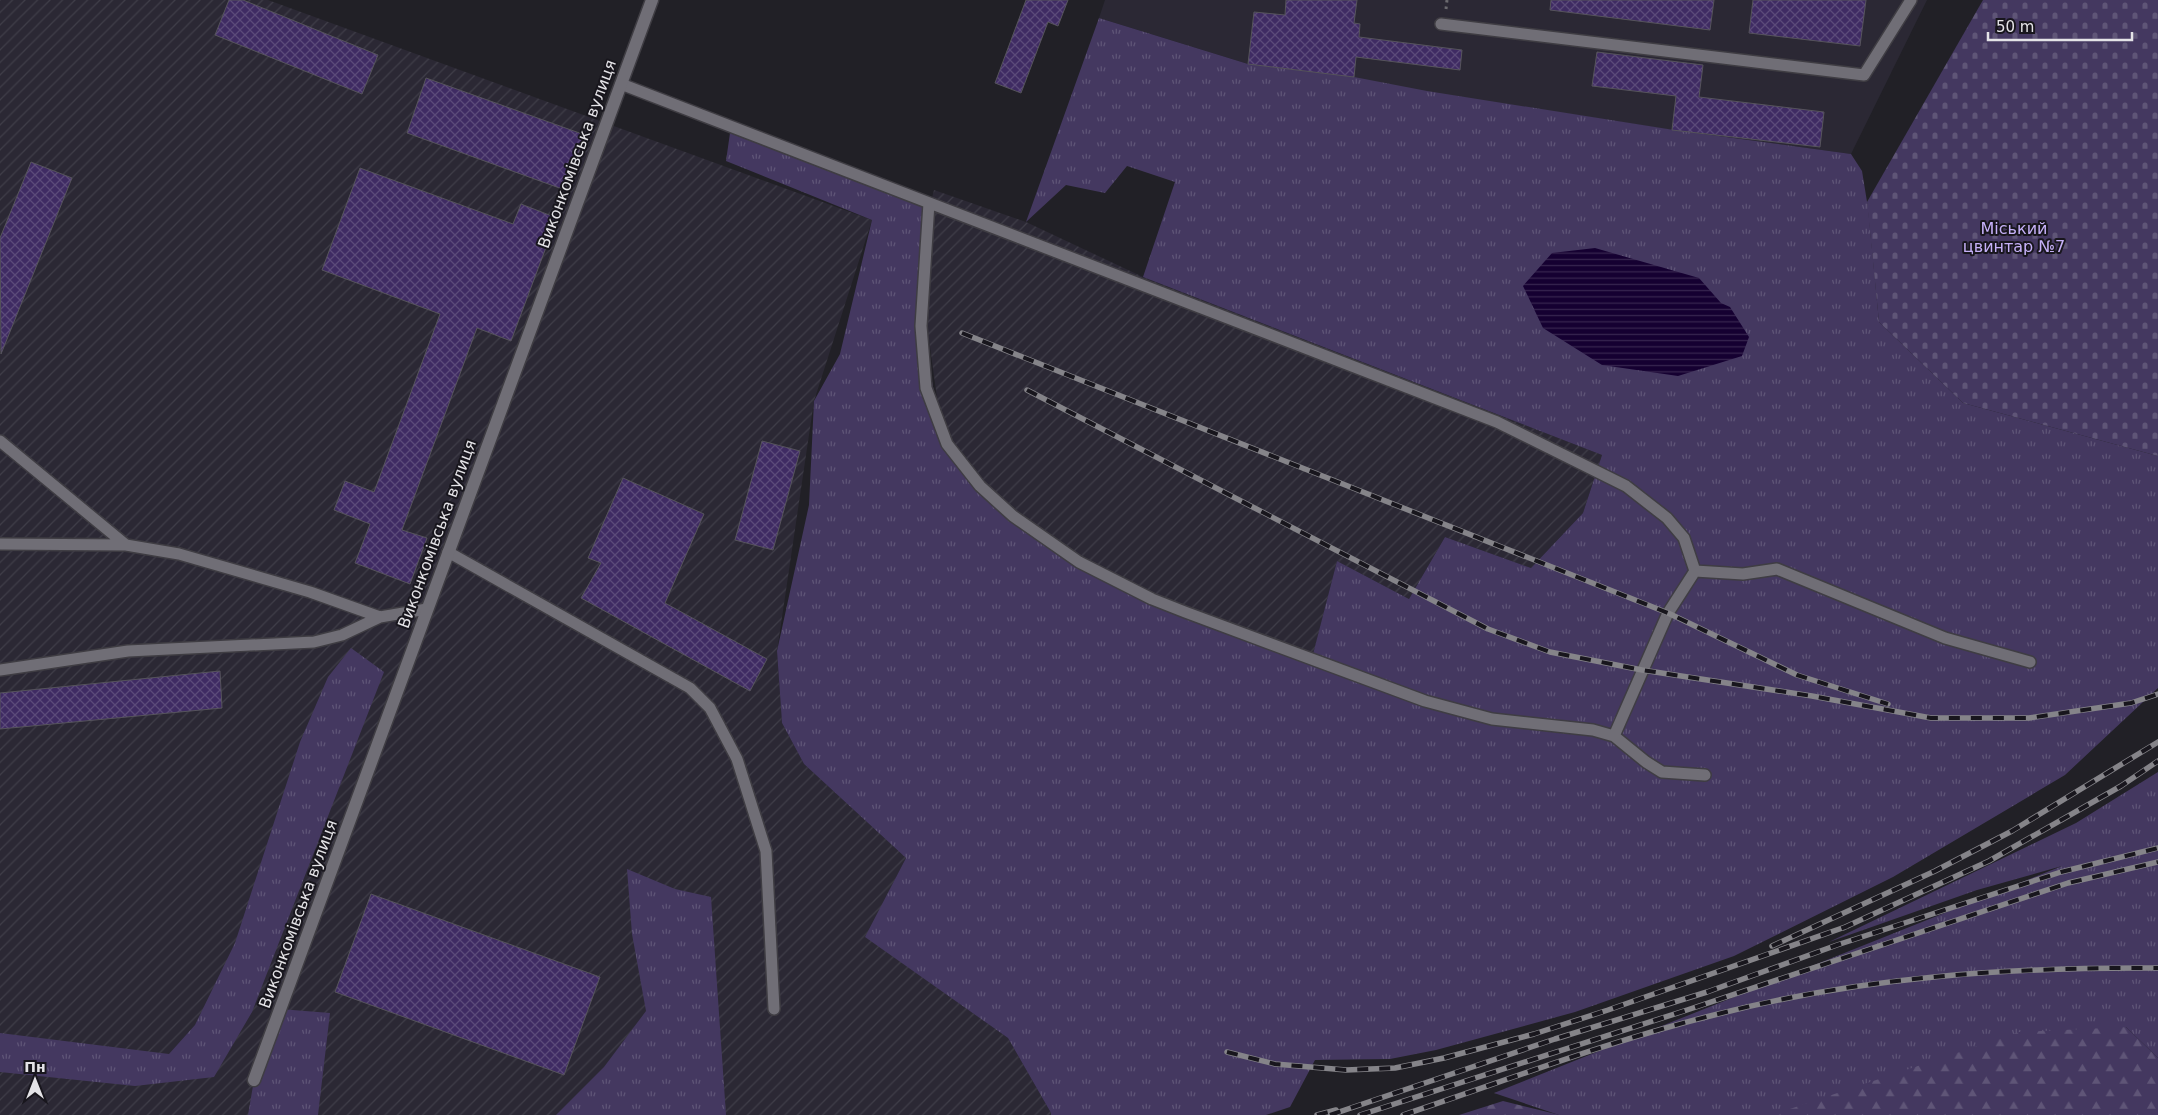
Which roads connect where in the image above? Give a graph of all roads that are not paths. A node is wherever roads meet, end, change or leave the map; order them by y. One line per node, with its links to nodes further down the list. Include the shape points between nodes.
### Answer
1 (652, 0): 4 (street, Виконкомівська вулиця)
2 (1911, 0): 3 (lane, via 1864,75)
3 (1441, 24)
4 (621, 84): 5 (lane); 9 (street, Виконкомівська вулиця)
5 (929, 203): 10 (lane, via 1497,422 1626,486 1667,518 1684,538); 15 (lane, via 922,326 926,388 947,444 980,486 1012,516 1079,562 1152,599 1425,701 1492,719 1593,730)
6 (0, 441): 8 (lane)
7 (0, 544): 8 (lane)
8 (126, 544): 12 (lane, via 179,554 310,592)
9 (448, 552): 11 (street, Виконкомівська вулиця); 17 (lane, via 690,688 710,708 737,760 766,851)
10 (1696, 571): 13 (lane, via 1743,574 1777,569 1945,638); 15 (lane, via 1668,612)
11 (427, 609): 12 (lane); 18 (street, Виконкомівська вулиця)
12 (380, 617): 14 (lane, via 342,635 314,642 128,651)
13 (2030, 662)
14 (0, 670)
15 (1614, 736): 16 (lane, via 1662,772)
16 (1704, 775)
17 (774, 1009)
18 (254, 1080)

